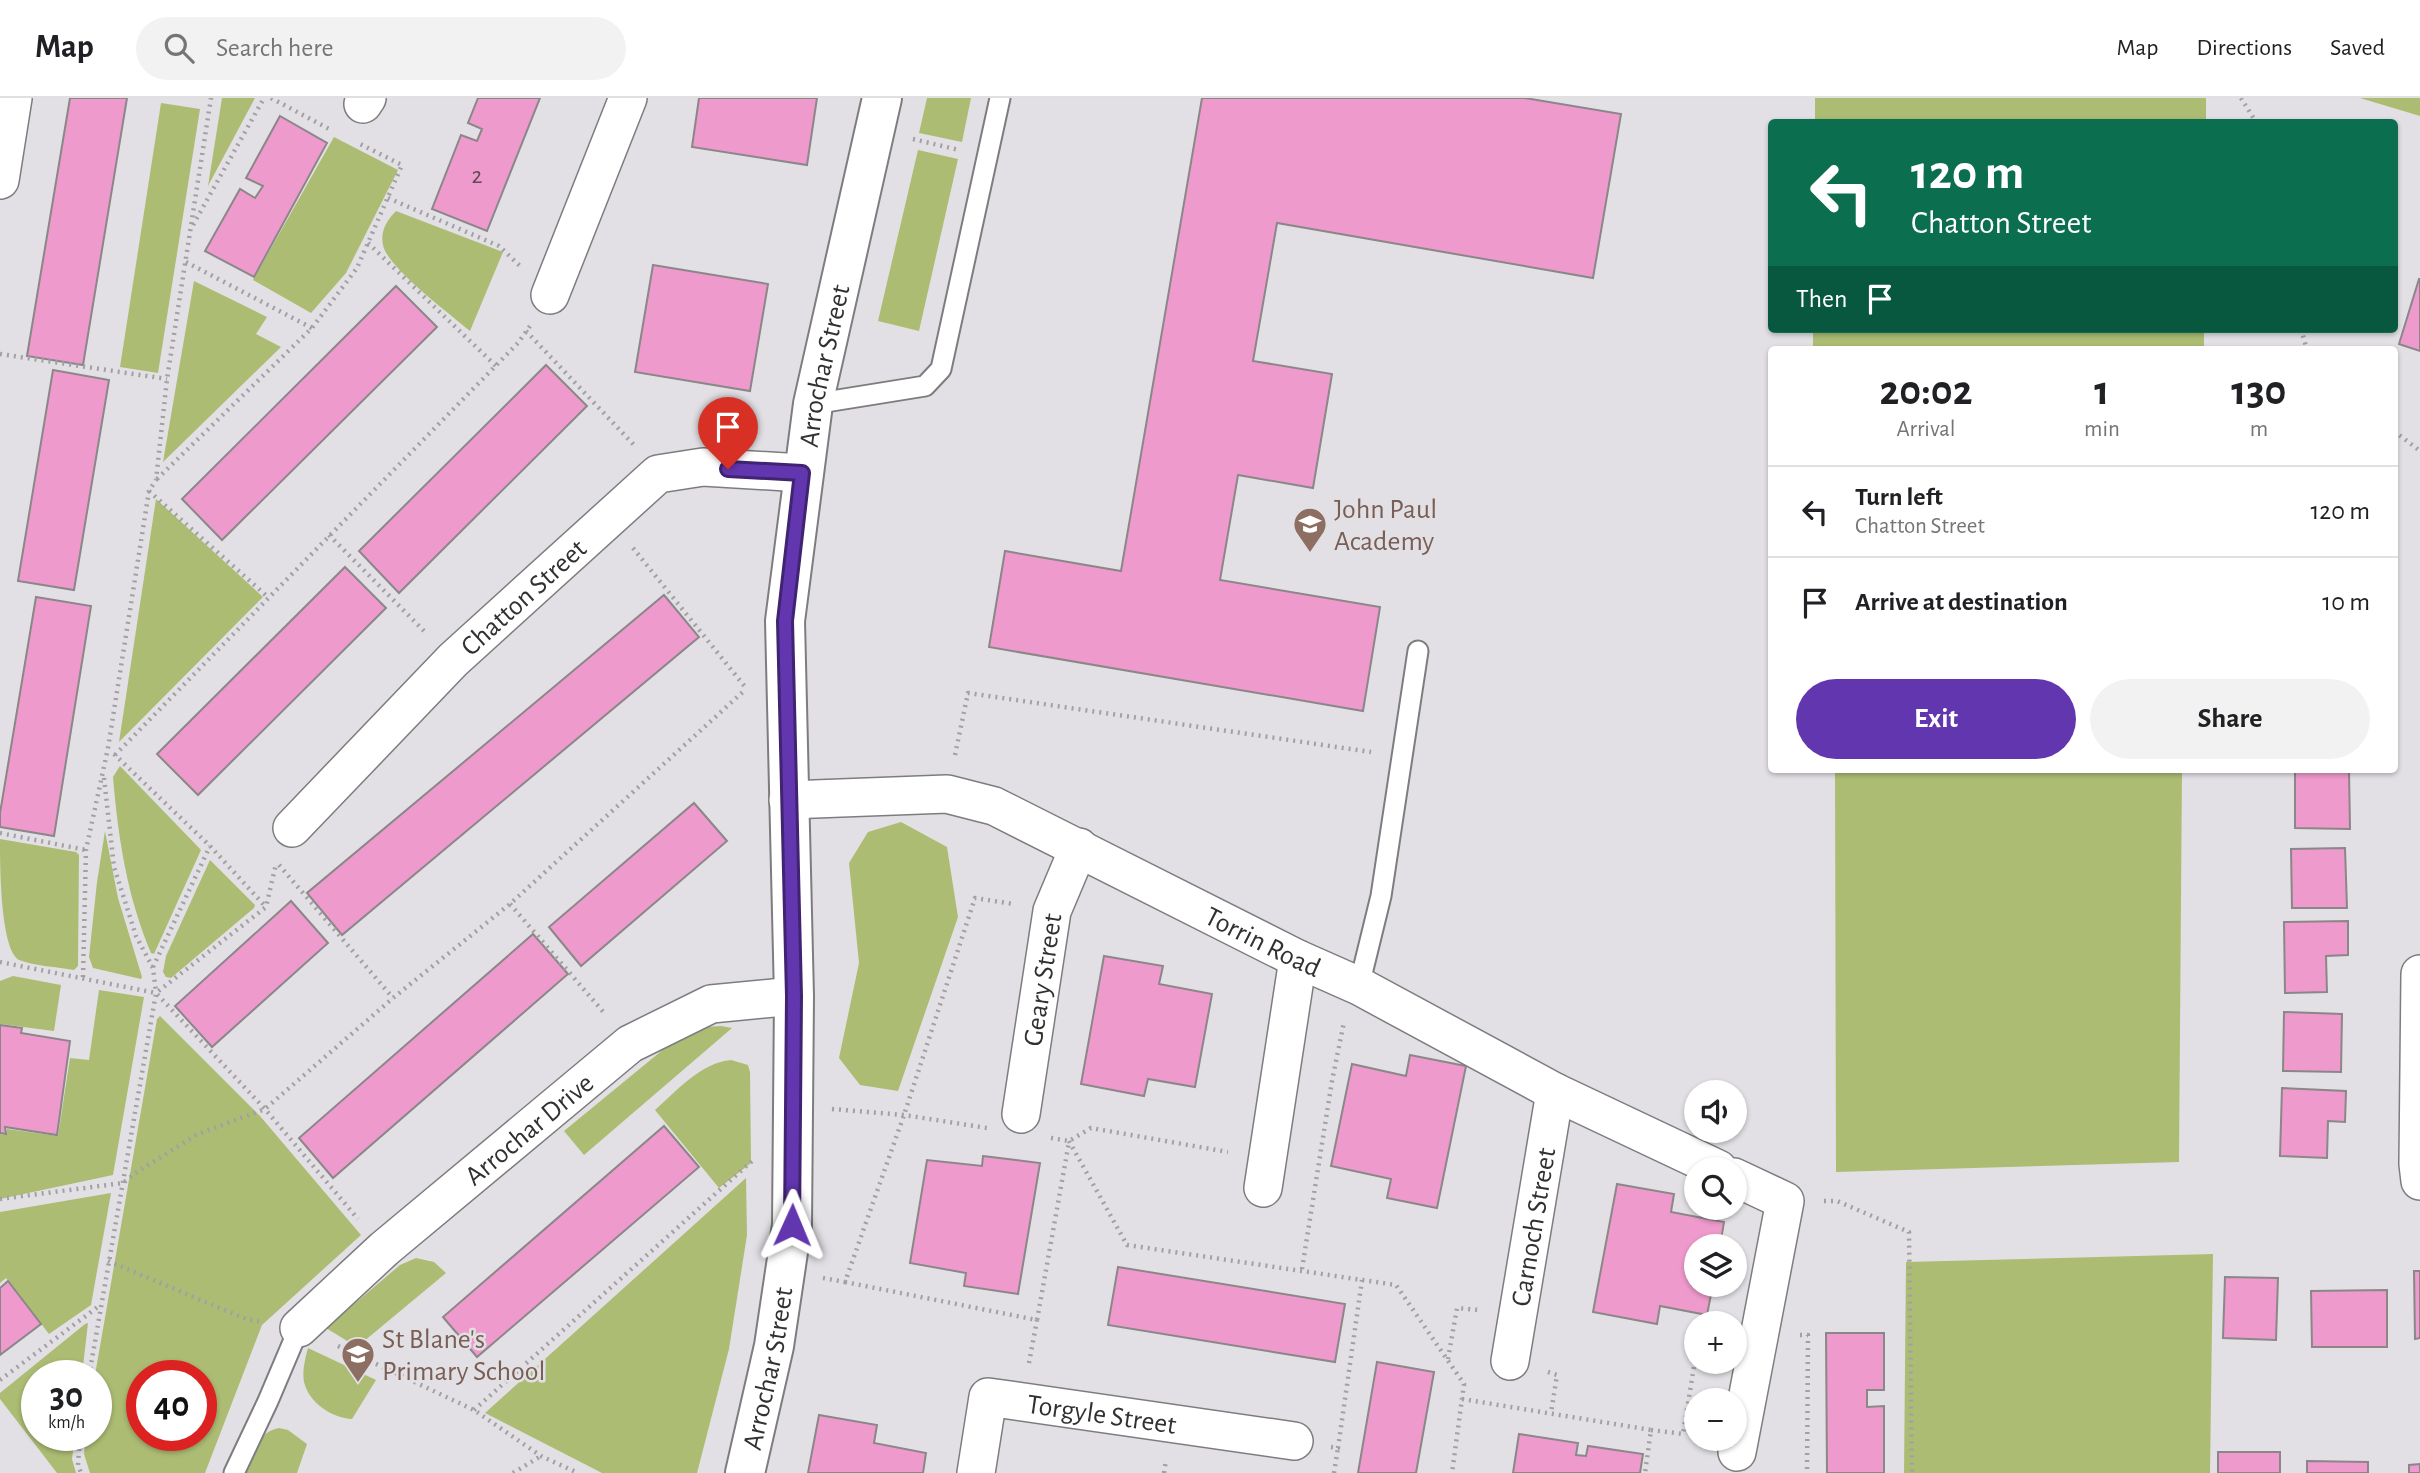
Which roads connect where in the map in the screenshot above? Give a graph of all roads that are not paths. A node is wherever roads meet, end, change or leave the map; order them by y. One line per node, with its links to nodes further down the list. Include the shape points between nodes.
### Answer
1 (13, 98): 5 (street)
2 (628, 98): 6 (street)
3 (1000, 98): 7 (lane, via 941,369 925,386)
4 (879, 114): 7 (street, Arrochar Street)
5 (0, 180)
6 (550, 295)
7 (813, 404): 8 (street, Arrochar Street)
8 (802, 473): 10 (street, Arrochar Street, via 785,621); 11 (street, Chatton Street, via 703,467 658,474 453,660)
9 (1418, 651): 15 (lane, via 1381,896)
10 (788, 800): 12 (street, Torrin Road, via 947,794 994,806); 16 (street, Arrochar Street)
11 (292, 828)
12 (1079, 847): 13 (street, Torrin Road); 18 (street, Geary Street, via 1052,911)
13 (1298, 959): 15 (street, Torrin Road); 22 (street)
14 (2420, 974): 20 (street)
15 (1356, 984): 17 (street, Torrin Road)
16 (794, 996): 23 (street, Arrochar Drive, via 711,1004 630,1044 384,1249); 28 (street, Arrochar Street, via 792,1225 774,1346)
17 (1555, 1092): 19 (street, Torrin Road); 24 (street, Carnoch Street)
18 (1021, 1114)
19 (1693, 1157)
20 (2420, 1181)
21 (1747, 1183): 26 (street, via 1785,1201)
22 (1263, 1188)
23 (285, 1325): 27 (lane, via 268,1401)
24 (1510, 1361)
25 (1294, 1441): 29 (street, Torgyle Street, via 988,1397)
26 (1737, 1452)
27 (234, 1473)
28 (745, 1473)
29 (976, 1473)

